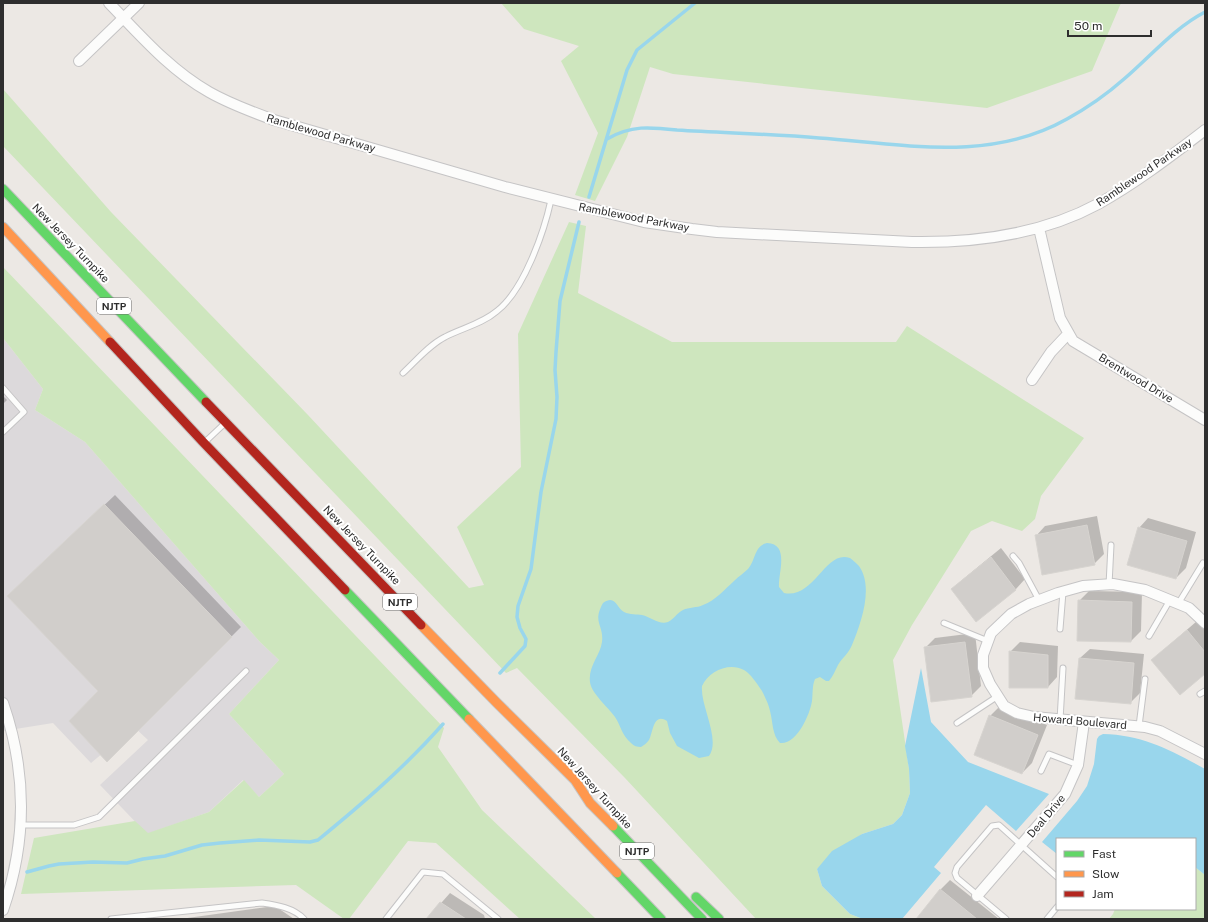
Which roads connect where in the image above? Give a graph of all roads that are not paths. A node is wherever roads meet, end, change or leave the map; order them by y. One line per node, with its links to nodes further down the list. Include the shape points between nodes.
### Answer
1 (109, 3): 3 (street, Ramblewood Parkway)
2 (139, 3): 3 (street)
3 (123, 18): 4 (street); 7 (street, Ramblewood Parkway, via 170,64 209,92 230,103 274,120)
4 (79, 61)
5 (1205, 130): 9 (street, Ramblewood Parkway, via 1157,166 1097,205)
6 (3, 189): 15 (highway, New Jersey Turnpike / NJTP)
7 (551, 200): 9 (street, Ramblewood Parkway, via 644,222 736,233 936,242 1007,236); 11 (lane, via 547,220 531,260 507,303 484,320 444,338)
8 (3, 227): 17 (highway, NJTP)
9 (1039, 228): 10 (street, via 1060,318)
10 (1068, 334): 12 (street, via 1051,352); 14 (street, Brentwood Drive, via 1080,346)
11 (403, 372)
12 (1032, 380)
13 (3, 388): 16 (lane, via 24,412)
14 (1205, 420)
15 (227, 422): 17 (lane); 42 (highway, New Jersey Turnpike / NJTP, via 497,703)
16 (3, 432)
17 (204, 444): 46 (highway, NJTP)
18 (1111, 545): 21 (lane)
19 (1013, 556): 23 (lane)
20 (1203, 563): 24 (lane)
21 (1109, 585): 22 (street, Howard Boulevard, via 1083,586); 24 (street, Howard Boulevard, via 1145,590)
22 (1063, 591): 23 (street, Howard Boulevard); 27 (lane)
23 (1039, 600): 29 (street, Howard Boulevard, via 1010,614 991,633)
24 (1174, 602): 25 (street, Howard Boulevard, via 1190,608); 28 (lane)
25 (1205, 623)
26 (944, 624): 29 (lane)
27 (1060, 629)
28 (1149, 636)
29 (988, 641): 33 (street, Howard Boulevard, via 983,655 983,668)
30 (1063, 668): 35 (lane)
31 (246, 670): 43 (lane, via 99,818 74,825)
32 (1145, 679): 38 (lane)
33 (998, 696): 35 (street, Howard Boulevard, via 1004,706 1018,713 1034,718); 37 (lane)
34 (3, 703): 43 (street, via 18,758)
35 (1060, 720): 36 (street, Howard Boulevard)
36 (1084, 722): 38 (street, Howard Boulevard); 40 (street, Deal Drive)
37 (957, 723)
38 (1139, 726): 39 (street, Howard Boulevard, via 1160,731)
39 (1205, 754)
40 (1078, 765): 41 (lane, via 1048,754); 44 (street, Deal Drive, via 1065,794)
41 (1041, 771)
42 (576, 780): 45 (highway, via 594,794); 58 (highway, New Jersey Turnpike / NJTP, via 590,803)
43 (21, 825): 51 (street, via 14,868)
44 (1021, 845): 47 (lane); 49 (street, Deal Drive); 49 (lane, via 999,825 992,826 957,867 955,873 957,878)
45 (648, 849)
46 (615, 872): 56 (highway); 57 (highway, NJTP)
47 (1056, 876)
48 (688, 888): 59 (highway)
49 (977, 896): 60 (lane)
50 (1056, 908): 61 (lane)
51 (3, 910)
52 (497, 918): 55 (lane, via 443,874 423,872)
53 (111, 919): 54 (lane, via 262,903 298,913)
54 (304, 919)
55 (386, 919)
56 (652, 919)
57 (661, 919)
58 (702, 919)
59 (719, 919)
60 (1006, 919)
61 (1047, 919)

